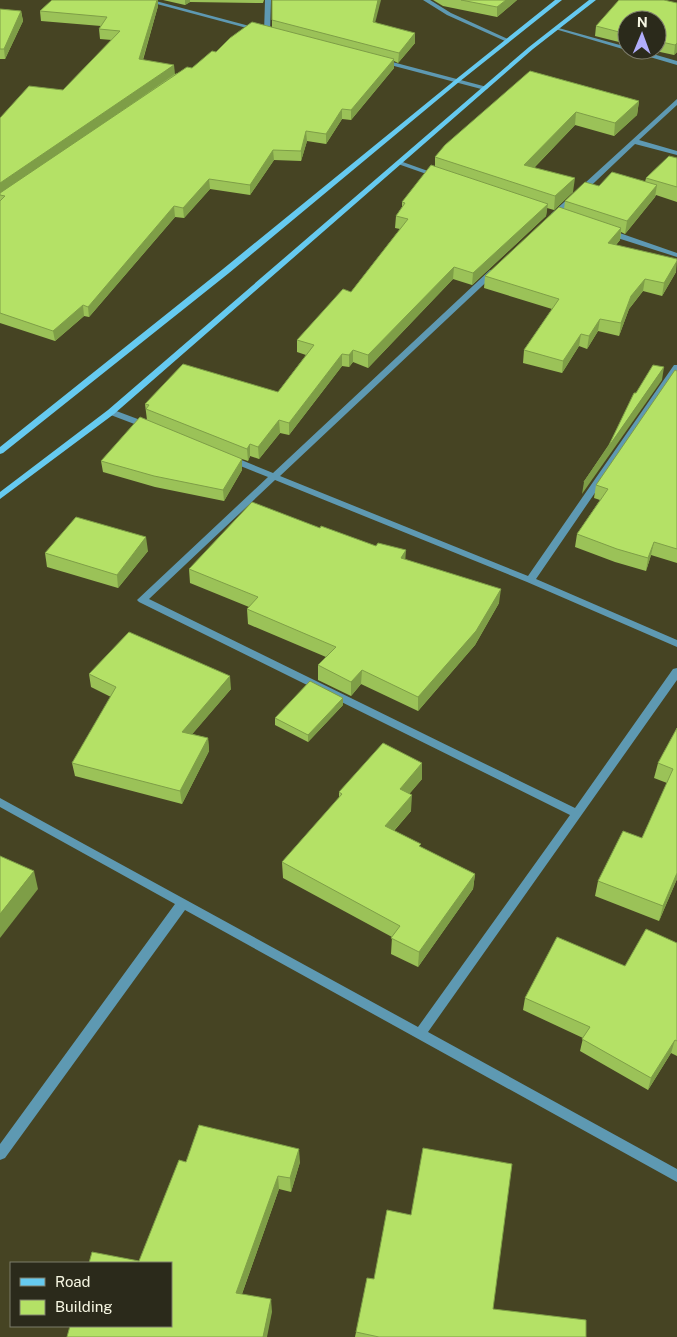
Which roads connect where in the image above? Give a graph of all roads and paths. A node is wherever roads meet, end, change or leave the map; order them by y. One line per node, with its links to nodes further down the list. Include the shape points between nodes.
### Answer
1 (145, 0): 6 (street)
2 (268, 0): 8 (street)
3 (426, 0): 11 (street)
4 (558, 0): 11 (main road)
5 (593, 0): 7 (main road)
6 (250, 28): 8 (street); 9 (street)
7 (557, 28): 12 (street); 15 (main road)
8 (266, 32): 10 (street)
9 (242, 33)
10 (276, 34)
11 (507, 40): 14 (main road)
12 (617, 45)
13 (371, 59): 14 (street)
14 (457, 81): 15 (street); 28 (main road)
15 (485, 88): 19 (main road)
16 (677, 101): 17 (street)
17 (634, 141): 18 (street); 21 (street)
18 (677, 153)
19 (400, 163): 20 (street); 26 (main road)
20 (446, 179)
21 (553, 217)
22 (602, 230): 23 (street)
23 (677, 254)
24 (497, 269): 30 (street)
25 (677, 367): 32 (street)
26 (111, 412): 27 (street); 31 (main road)
27 (156, 430)
28 (0, 451)
29 (219, 455): 30 (street)
30 (273, 477): 32 (street); 36 (street, via 142,600)
31 (0, 496)
32 (530, 580): 33 (street)
33 (677, 644)
34 (677, 672): 36 (street)
35 (0, 802): 37 (street)
36 (576, 813): 38 (street)
37 (183, 903): 38 (street); 39 (street)
38 (420, 1034): 40 (street)
39 (0, 1154)
40 (677, 1176)

